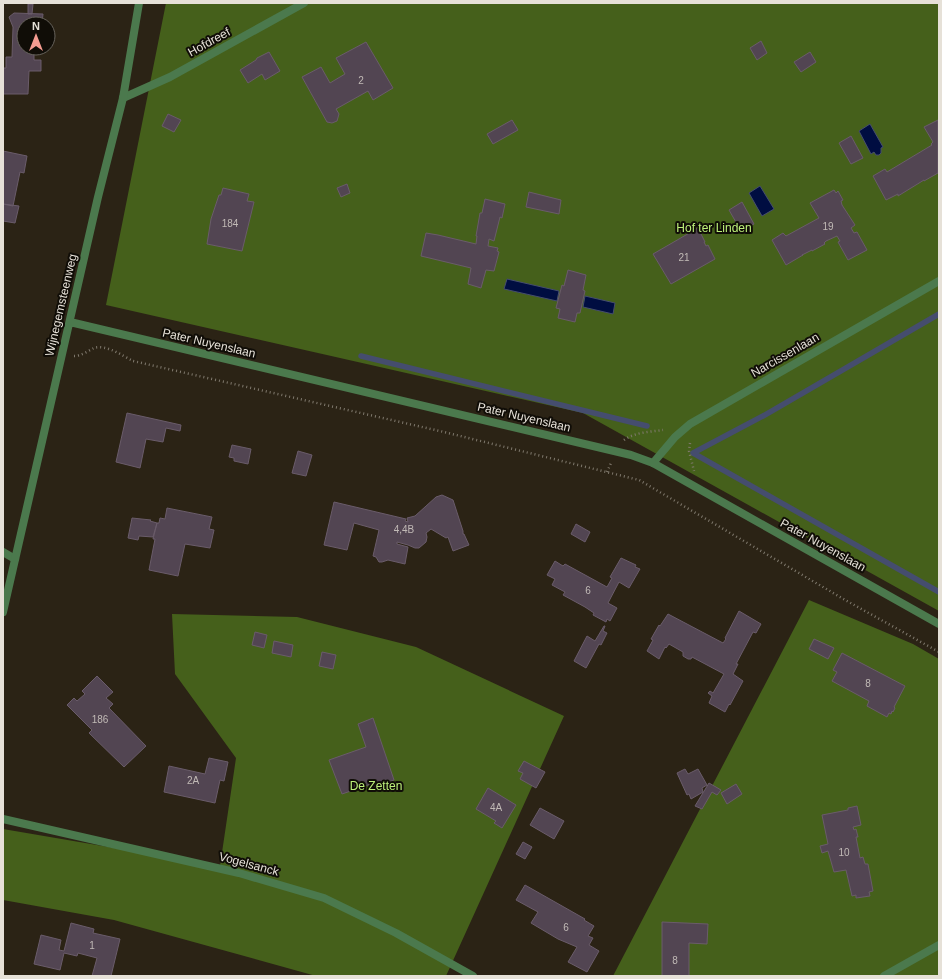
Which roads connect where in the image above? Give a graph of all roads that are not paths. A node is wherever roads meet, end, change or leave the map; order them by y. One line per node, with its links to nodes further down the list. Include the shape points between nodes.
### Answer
1 (139, 3): 3 (street, Wijnegemsteenweg)
2 (304, 3): 3 (street, Hofdreef, via 170,78)
3 (123, 98): 5 (street, Wijnegemsteenweg)
4 (939, 281): 6 (street, Narcissenlaan, via 690,424 675,436)
5 (70, 322): 6 (street, Pater Nuyenslaan, via 616,451); 8 (street, Wijnegemsteenweg)
6 (653, 463): 10 (street, Pater Nuyenslaan)
7 (3, 552): 8 (street)
8 (15, 559): 9 (street, Wijnegemsteenweg)
9 (3, 612)
10 (939, 624)
11 (3, 818): 13 (street, Vogelsanck, via 239,873 324,898 396,933)
12 (939, 945): 14 (street)
13 (473, 976)
14 (884, 976)

